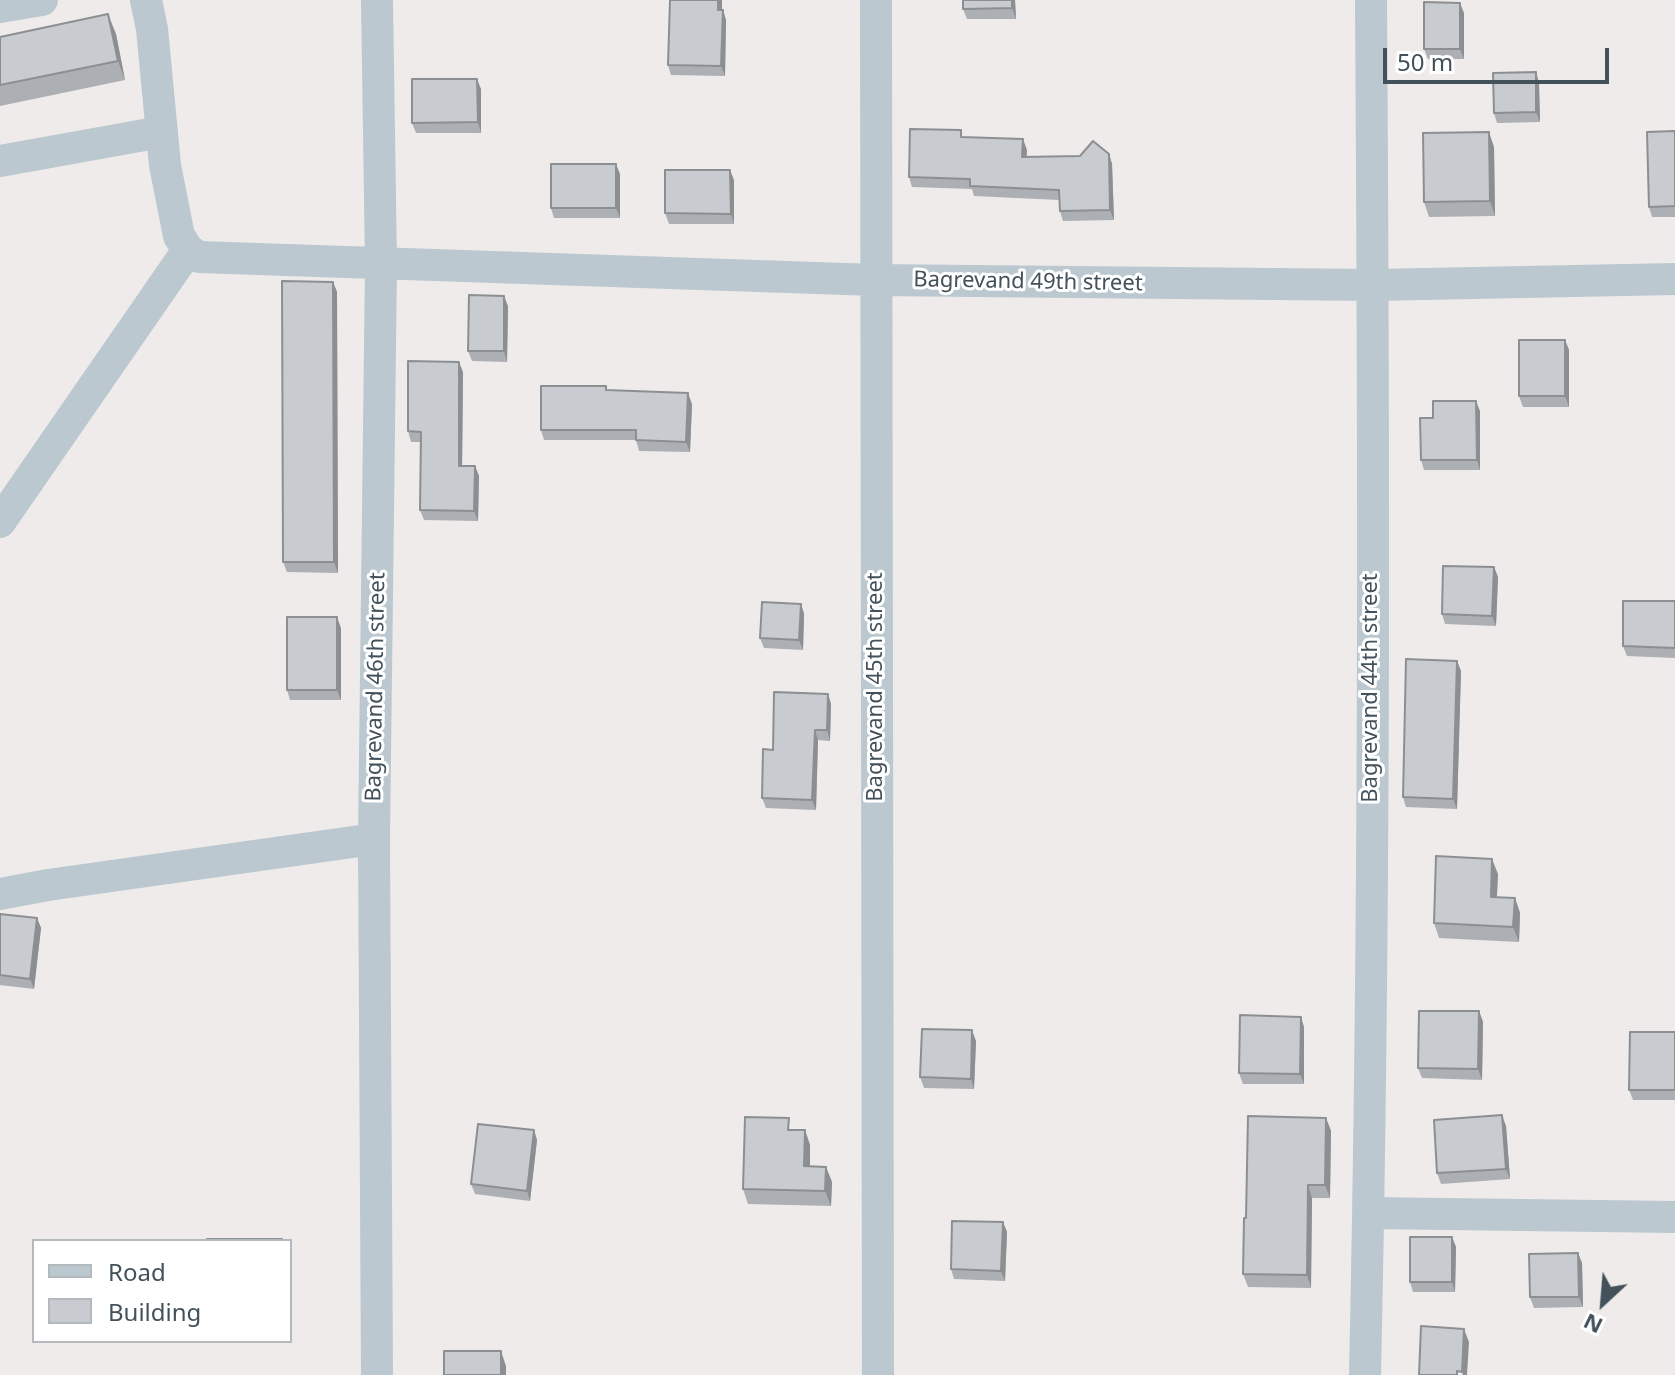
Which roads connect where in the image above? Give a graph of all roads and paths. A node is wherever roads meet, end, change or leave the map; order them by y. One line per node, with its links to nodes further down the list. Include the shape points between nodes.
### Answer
1 (42, 0): 6 (street)
2 (146, 0): 7 (street)
3 (377, 0): 10 (street, Bagrevand 46th street)
4 (876, 0): 12 (street, Bagrevand 45th street)
5 (1371, 0): 13 (street, Bagrevand 44th street)
6 (0, 7)
7 (161, 132): 8 (street); 9 (street, via 179,236)
8 (0, 161)
9 (188, 250): 10 (street, Bagrevand 49th street, via 215,259); 14 (street)
10 (381, 264): 12 (street, Bagrevand 49th street); 15 (street, Bagrevand 46th street)
11 (1675, 279): 13 (street, Bagrevand 49th street)
12 (875, 280): 13 (street, Bagrevand 49th street); 20 (street, Bagrevand 45th street)
13 (1373, 285): 17 (street, Bagrevand 44th street)
14 (0, 522)
15 (374, 839): 16 (street); 19 (street, Bagrevand 46th street)
16 (0, 894)
17 (1369, 1213): 18 (street); 21 (street, Bagrevand 44th street)
18 (1675, 1217)
19 (377, 1375)
20 (878, 1375)
21 (1365, 1375)

